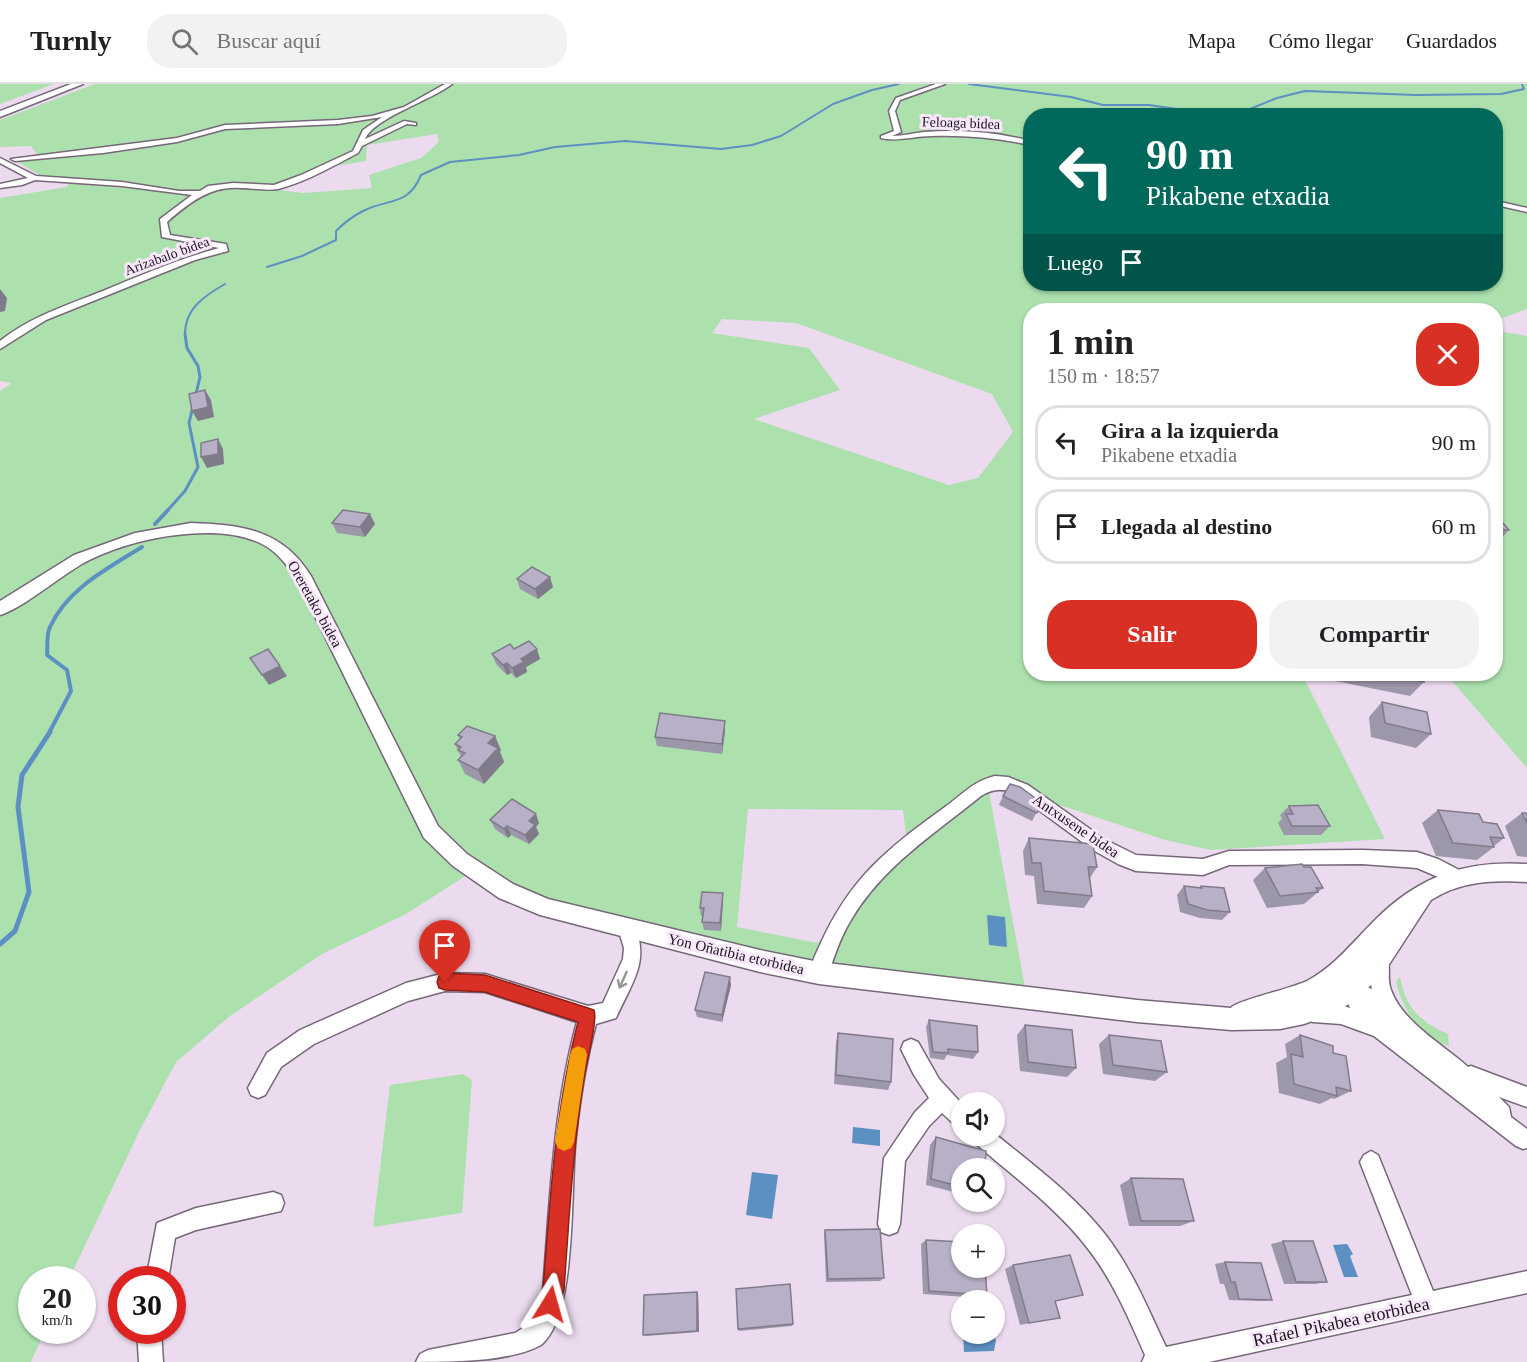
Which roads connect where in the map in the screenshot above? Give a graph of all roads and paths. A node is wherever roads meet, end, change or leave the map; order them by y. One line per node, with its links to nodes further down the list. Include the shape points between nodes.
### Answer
1 (66, 84): 5 (highway)
2 (79, 84): 7 (highway)
3 (449, 84): 6 (street)
4 (942, 84): 9 (street, Feloaga bidea, via 894,102 891,117 898,132 884,136 928,134)
5 (0, 109)
6 (393, 113): 10 (street, Arizabalo bidea, via 365,131); 11 (street, via 338,122 225,127 177,140)
7 (0, 114)
8 (414, 124): 10 (street, via 406,122)
9 (1023, 141)
10 (360, 144): 15 (street, Arizabalo bidea, via 356,152 287,183 266,188 224,186)
11 (15, 159)
12 (0, 160): 13 (street)
13 (34, 178): 14 (street); 15 (street)
14 (0, 186)
15 (201, 192): 18 (street, Arizabalo bidea, via 164,219 164,234 225,249 192,258 43,318)
16 (1503, 205): 17 (street)
17 (1527, 210)
18 (0, 346)
19 (0, 609): 20 (main road, Oreretako bidea, via 79,559 140,536 191,528 251,534 288,555 303,576)
20 (370, 708): 23 (main road, Yon Oñatibia etorbidea, via 431,832 460,860 522,899)
21 (1527, 873): 22 (main road, Yon Oñatibia etorbidea, via 1495,871)
22 (1457, 877): 24 (main road, Yon Oñatibia etorbidea, via 1425,892 1400,912); 25 (street, Antxusene bidea, via 1417,860 1362,857 1229,858 1203,867 1136,863 1105,848 1023,790 1003,783 983,785 909,840 874,872 842,916)
23 (627, 928): 25 (main road, Yon Oñatibia etorbidea); 28 (street, one-way to 28, via 633,948 609,1011)
24 (1373, 952): 26 (main road, Yon Oñatibia etorbidea); 29 (street)
25 (819, 973): 27 (main road, Yon Oñatibia etorbidea, via 1137,1011 1255,1020)
26 (1344, 982): 27 (main road, Yon Oñatibia etorbidea, via 1326,1005); 29 (street, via 1363,1010)
27 (1297, 1006): 29 (street)
28 (588, 1016): 32 (street, via 485,983 445,982 406,992 307,1036 274,1060); 48 (street, via 565,1138 554,1290 547,1319 533,1336 518,1344)
29 (1389, 1028): 31 (street); 36 (street)
30 (911, 1049): 34 (street)
31 (1455, 1068): 33 (street); 36 (street, via 1463,1084); 37 (street)
32 (258, 1088)
33 (1527, 1097)
34 (941, 1100): 35 (street); 41 (street, via 922,1119 895,1158)
35 (951, 1109)
36 (1489, 1114): 37 (street)
37 (1525, 1141)
38 (993, 1146): 46 (street, via 1086,1229 1115,1273)
39 (1371, 1162): 44 (street)
40 (273, 1203): 42 (street, via 196,1219 165,1231)
41 (889, 1224)
42 (159, 1266)
43 (1527, 1282): 44 (street, Rafael Pikabea etorbidea)
44 (1427, 1304): 46 (street, Rafael Pikabea etorbidea)
45 (150, 1344): 47 (street)
46 (1157, 1361)
47 (151, 1362)
48 (428, 1362)

